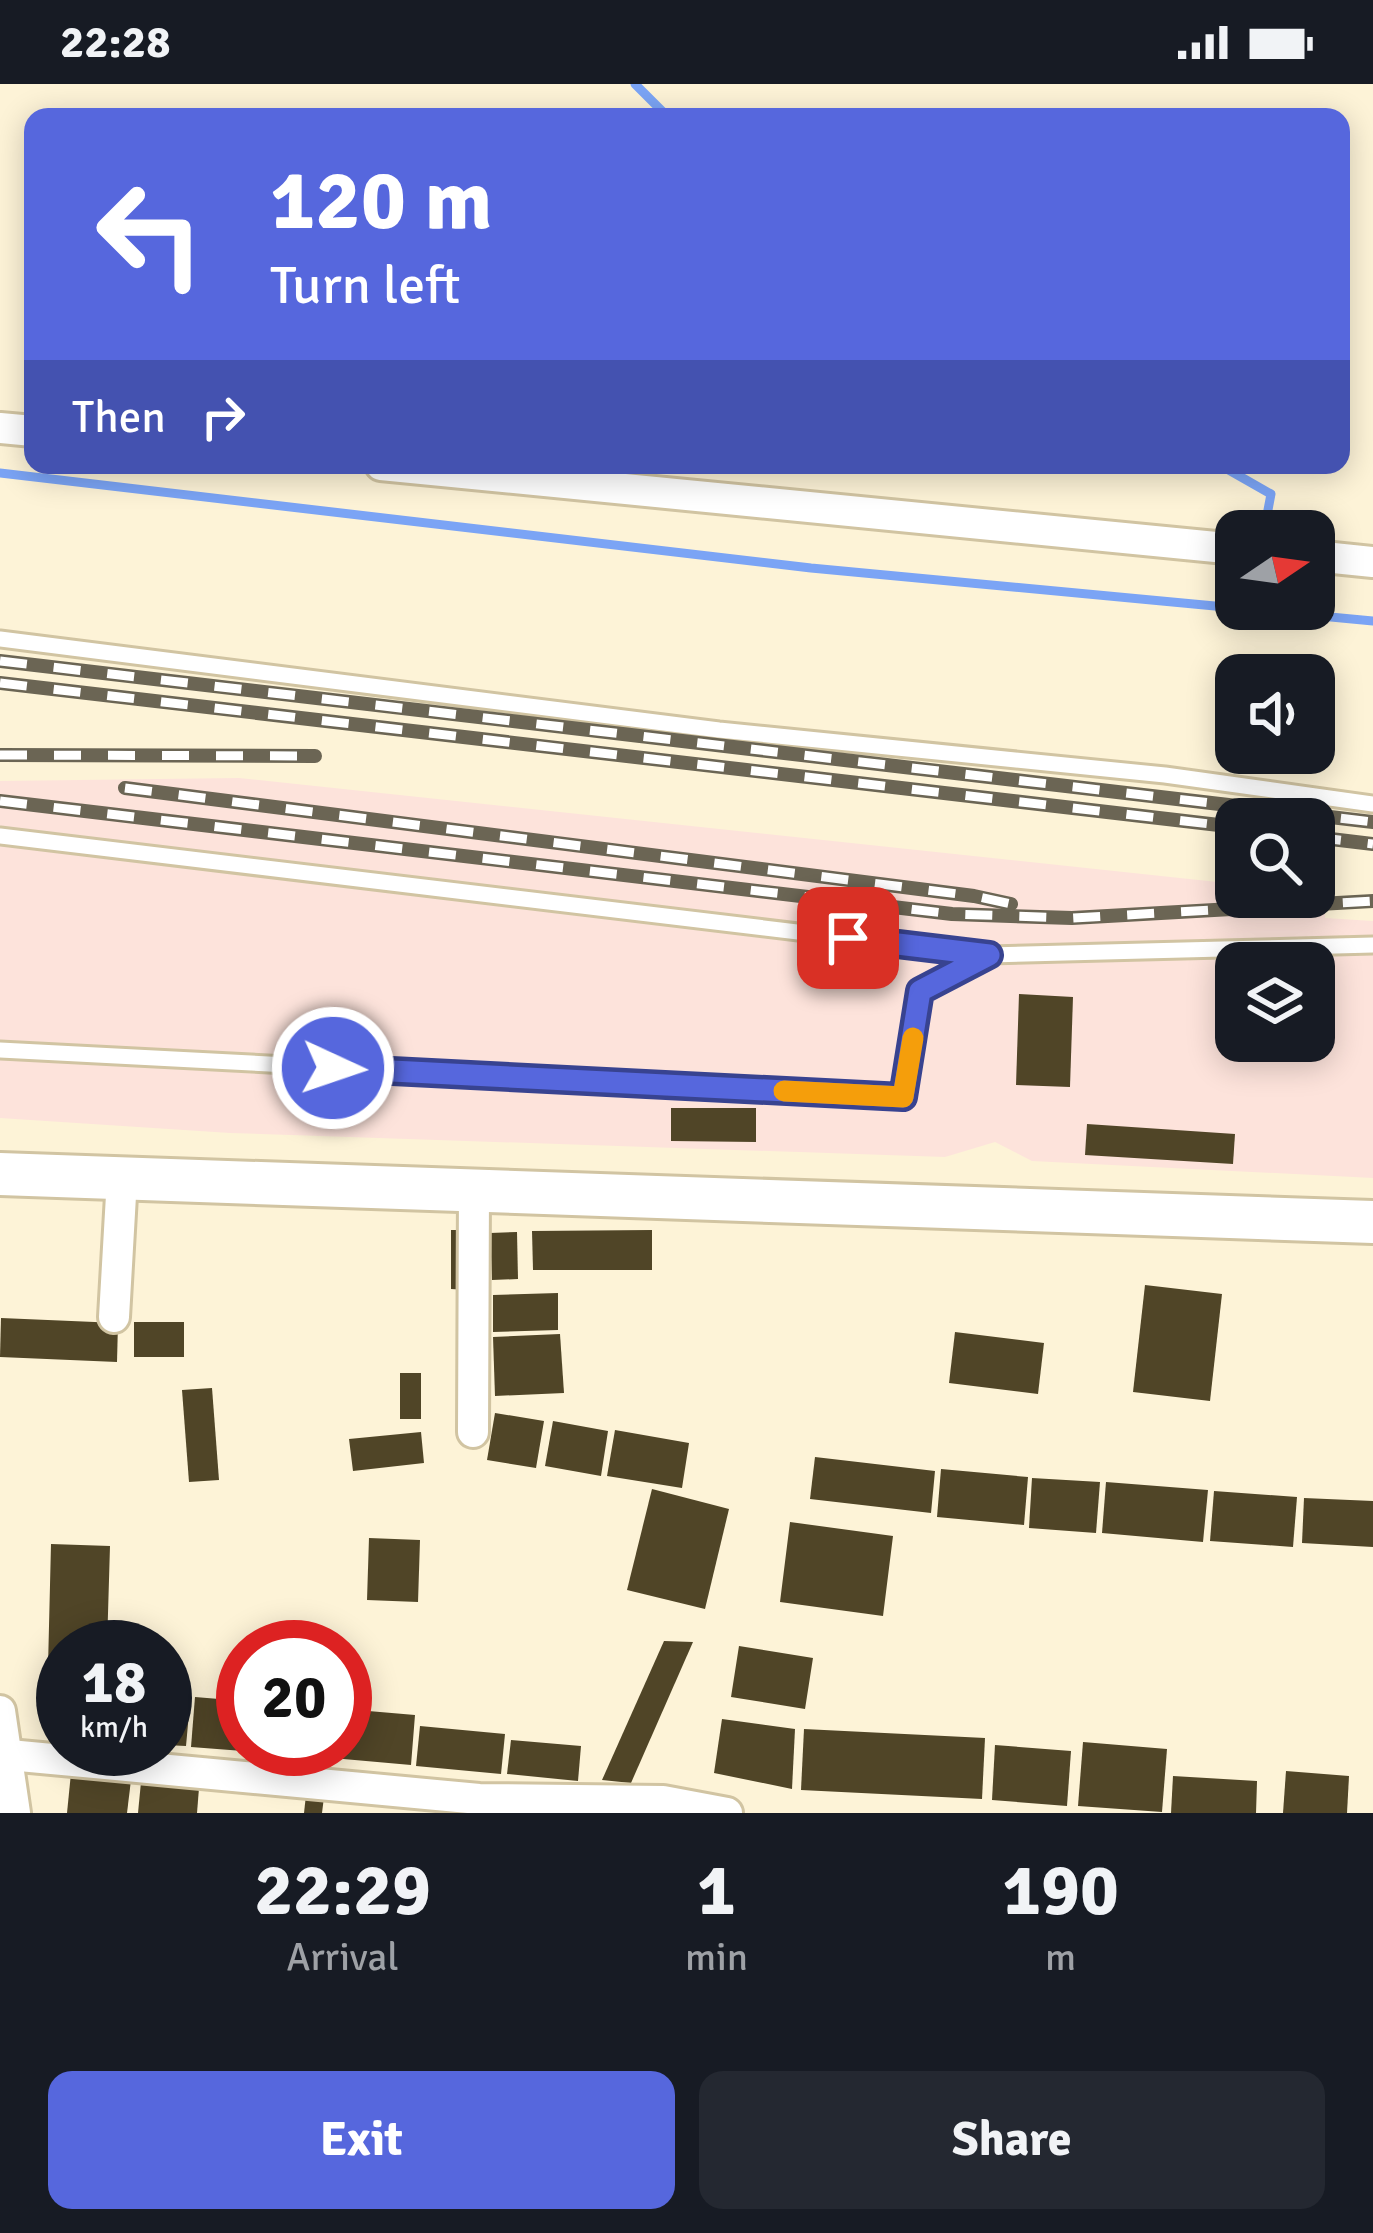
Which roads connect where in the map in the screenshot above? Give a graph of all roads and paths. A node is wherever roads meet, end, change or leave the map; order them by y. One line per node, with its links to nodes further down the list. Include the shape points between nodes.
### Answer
1 (472, 474): 2 (street)
2 (1215, 547)
3 (1335, 558): 4 (street)
4 (1373, 562)
5 (0, 639): 6 (lane)
6 (1373, 804)
7 (0, 836): 9 (lane)
8 (1373, 945): 9 (lane)
9 (989, 955): 10 (lane, via 920,991 903,1097)
10 (0, 1050)
11 (0, 1174): 12 (main road)
12 (122, 1178): 13 (main road); 15 (street)
13 (474, 1190): 14 (main road); 16 (street)
14 (1373, 1222)
15 (114, 1317)
16 (472, 1432)
17 (0, 1711): 18 (street)
18 (9, 1755): 19 (street, via 478,1799); 20 (street)
19 (658, 1807): 21 (street)
20 (14, 1813)
21 (728, 1813)

